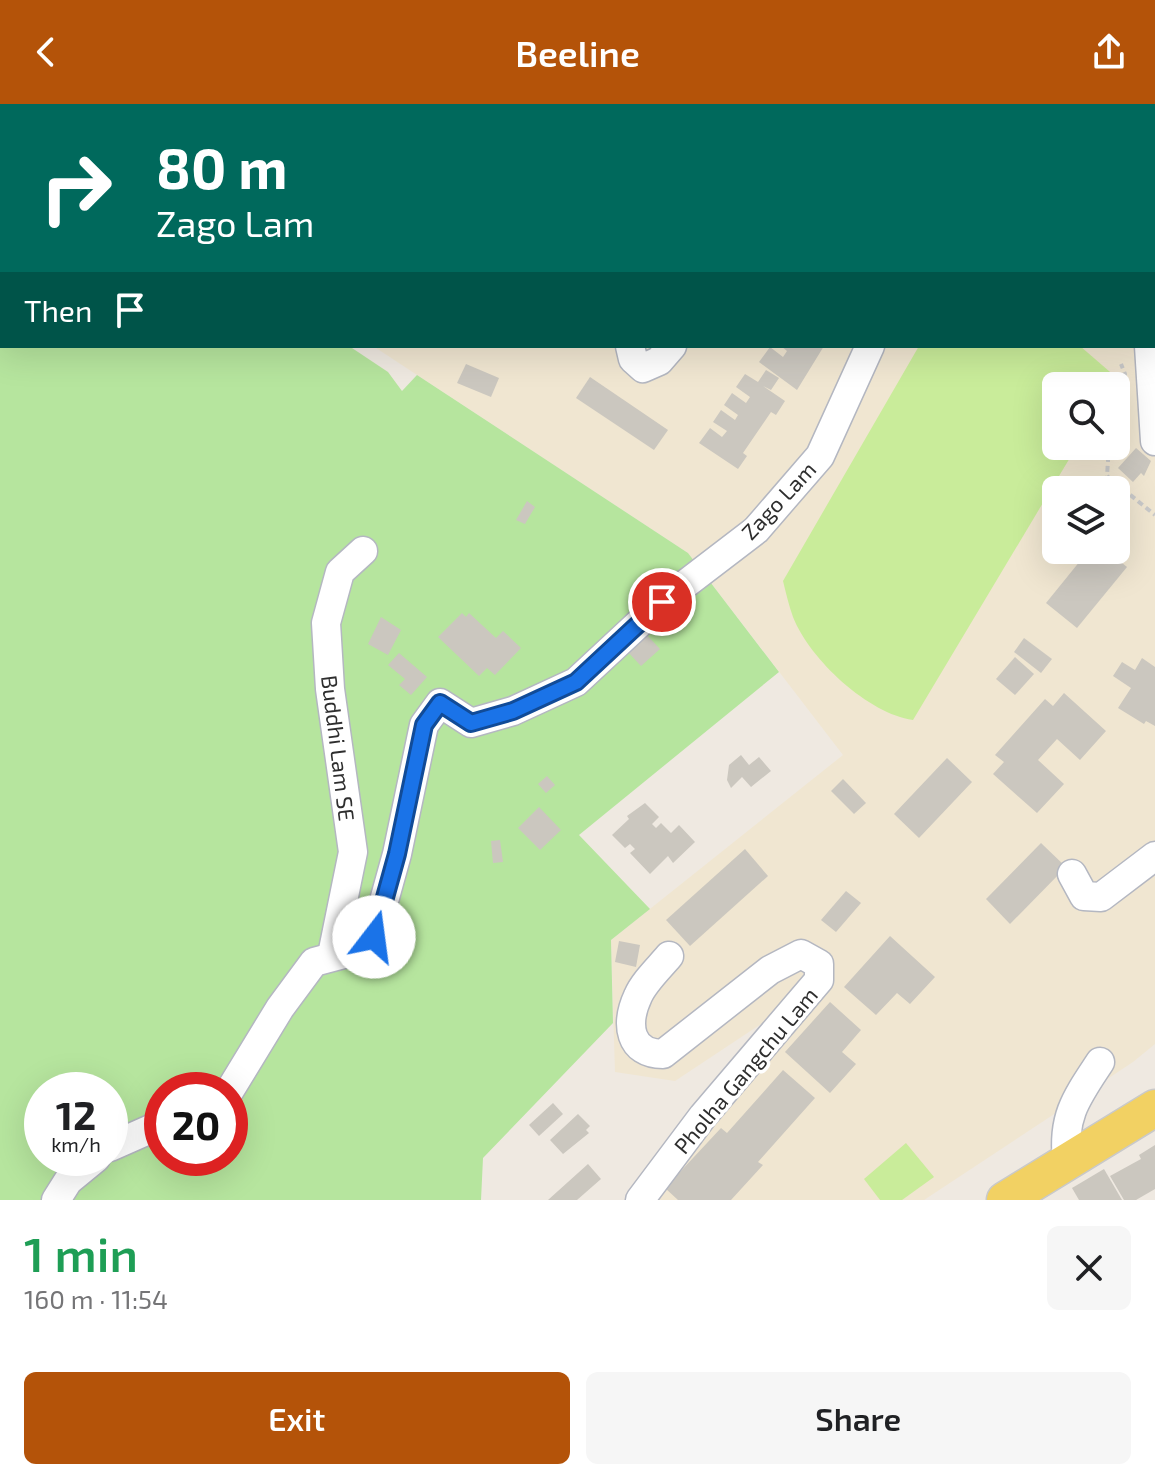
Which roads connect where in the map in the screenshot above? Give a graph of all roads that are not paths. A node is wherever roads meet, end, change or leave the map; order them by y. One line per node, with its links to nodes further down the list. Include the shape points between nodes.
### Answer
1 (631, 348): 2 (street, via 636,364 650,368)
2 (670, 348)
3 (869, 348): 9 (street, Zago Lam, via 820,456 756,530 662,602 576,682 513,711 471,723 432,714 374,937 355,951)
4 (1149, 348): 5 (street)
5 (1155, 441)
6 (363, 551): 9 (street, Buddhi Lam SE, via 340,572 326,623 353,852)
7 (1155, 856): 8 (street, via 1101,897 1084,896)
8 (1072, 874)
9 (332, 955): 12 (street, via 314,962)
10 (669, 956): 18 (street, Pholha Gangchu Lam, via 638,995 630,1028 635,1046 648,1054 663,1054 770,970 801,954 819,964 819,980 703,1116)
11 (1100, 1062): 15 (street, via 1066,1124)
12 (241, 1072)
13 (1155, 1084): 15 (main road)
14 (1155, 1108): 15 (main road)
15 (1067, 1160): 19 (main road)
16 (74, 1176): 17 (street)
17 (56, 1200)
18 (640, 1200)
19 (1005, 1200)

